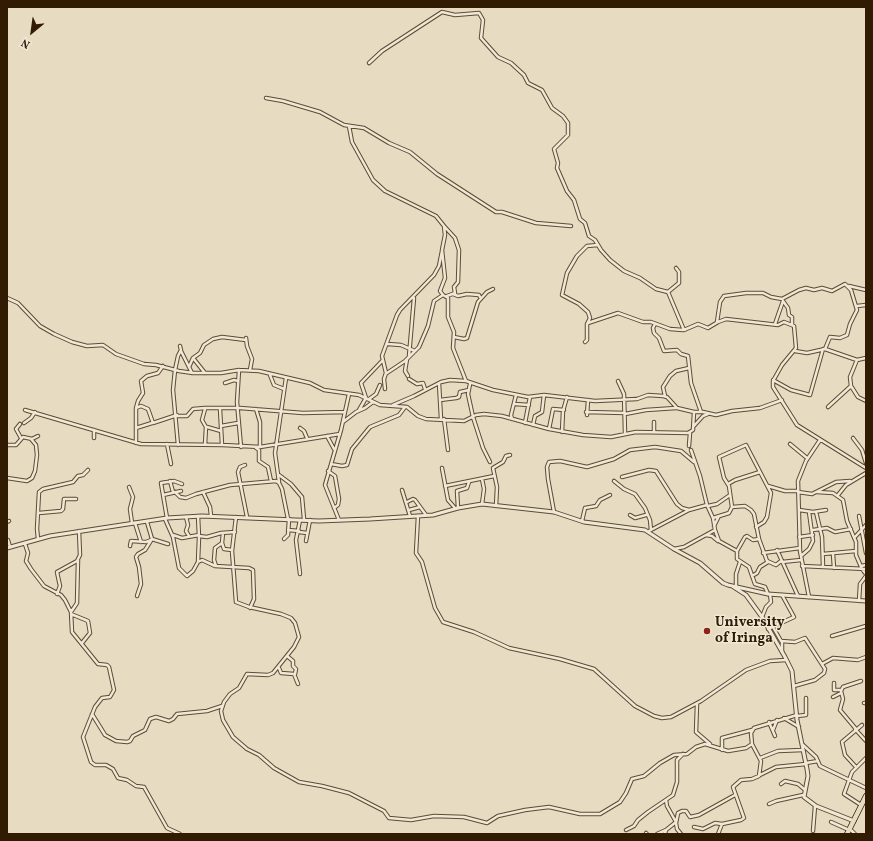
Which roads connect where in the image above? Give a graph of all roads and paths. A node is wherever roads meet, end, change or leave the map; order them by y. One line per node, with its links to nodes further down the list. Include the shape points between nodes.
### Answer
1 (369, 63): 6 (street, via 382,50 442,12 479,13 483,20 481,38 498,56 524,75 528,83 542,90 552,108 568,123 568,135 554,149 557,168 589,236)
2 (266, 98): 3 (street, via 320,112)
3 (349, 126): 4 (street, via 352,142 373,180 385,192 436,216); 5 (street, via 364,128 407,150 437,174 492,210 536,223)
4 (444, 226): 7 (street); 13 (street, via 455,238 460,250 458,282)
5 (572, 226)
6 (599, 245): 12 (street, via 610,260 624,271 656,289); 23 (street, via 587,246 577,256 567,273 562,295 586,309 590,316)
7 (442, 250): 14 (street, via 445,278 440,291); 16 (street, via 439,266 434,275)
8 (676, 268): 12 (street, via 679,272 679,283)
9 (848, 286): 11 (street); 19 (street, via 844,284 832,291 806,288); 21 (street)
10 (493, 289): 18 (street)
11 (866, 290)
12 (668, 292): 27 (street)
13 (453, 294): 15 (street); 18 (street, via 479,295)
14 (443, 295): 15 (street); 35 (street, via 434,301 428,326)
15 (448, 296): 28 (street, via 448,317)
16 (414, 297): 30 (street, via 399,312); 32 (street)
17 (7, 298): 43 (street, via 18,303 41,327 67,340 87,346 103,345 131,360)
18 (480, 298): 28 (street, via 467,338)
19 (784, 300): 22 (street, via 763,293 723,296); 25 (street); 26 (street, via 792,317)
20 (866, 305): 21 (street)
21 (857, 306): 33 (street, via 847,335 840,338 830,337)
22 (716, 322): 25 (street, via 726,319); 27 (street, via 708,328 698,324)
23 (588, 323): 24 (street, via 618,313); 29 (street)
24 (655, 324): 27 (street, via 670,330); 46 (street, via 654,333 659,338 663,350 677,350 688,356)
25 (775, 324): 26 (street, via 784,322)
26 (792, 325): 36 (street, via 795,328)
27 (683, 330)
28 (454, 337): 56 (street, via 453,351)
29 (585, 342)
30 (388, 344): 32 (street); 37 (street)
31 (180, 346): 34 (street)
32 (410, 349): 35 (street); 39 (street)
33 (824, 349): 36 (street, via 807,353); 41 (street); 55 (street, via 810,395 787,389)
34 (181, 351): 44 (street); 47 (street)
35 (415, 351): 39 (street)
36 (795, 351): 55 (street)
37 (383, 354): 42 (street); 45 (street)
38 (193, 358): 44 (street); 49 (street, via 200,353 204,345 213,340 222,337 246,339 252,359); 51 (street)
39 (408, 358): 52 (street); 66 (street, via 405,371 417,384 423,383)
40 (866, 358): 41 (street)
41 (857, 360): 63 (street, via 850,376)
42 (382, 361): 45 (street); 74 (street, via 361,384)
43 (163, 366): 47 (street); 88 (street, via 158,373 141,380 143,393)
44 (189, 367): 50 (street)
45 (385, 367): 52 (street)
46 (689, 368): 72 (street, via 676,371 670,376 663,387); 99 (street, via 691,383)
47 (175, 370): 50 (street); 102 (street, via 173,384)
48 (239, 370): 49 (street); 51 (street); 58 (street)
49 (250, 370): 53 (street)
50 (193, 373): 51 (street)
51 (205, 373)
52 (386, 373): 65 (street)
53 (270, 375): 54 (street); 64 (street, via 274,384)
54 (286, 378): 64 (street); 68 (street, via 310,383 324,390)
55 (773, 380): 78 (street, via 773,387)
56 (466, 381): 60 (street, via 450,380); 61 (street)
57 (618, 381): 77 (street)
58 (238, 382): 59 (street, via 234,380); 90 (street)
59 (224, 383)
60 (438, 384): 66 (street); 75 (street)
61 (470, 384): 67 (street); 69 (street)
62 (380, 385): 74 (street, via 377,393)
63 (851, 386): 79 (street, via 858,397); 85 (street)
64 (284, 389): 95 (street)
65 (386, 389)
66 (425, 389): 82 (street)
67 (469, 390): 75 (street, via 460,391 459,397); 103 (street)
68 (350, 394): 74 (street); 97 (street)
69 (516, 395): 71 (street); 81 (street)
70 (544, 395): 71 (street); 73 (street); 113 (street, via 542,412 535,416)
71 (530, 396): 83 (street)
72 (665, 396): 77 (street, via 648,395); 87 (street)
73 (567, 397): 76 (street); 94 (street)
74 (368, 398): 80 (street); 93 (street)
75 (440, 400): 104 (street)
76 (588, 400): 77 (street); 100 (street, via 587,413)
77 (625, 400): 100 (street)
78 (782, 400): 101 (street, via 760,408 714,416); 134 (street, via 797,425)
79 (866, 401)
80 (373, 402): 82 (street); 93 (street)
81 (515, 404): 83 (street); 105 (street)
82 (392, 405): 84 (street)
83 (529, 405): 111 (street)
84 (405, 407): 104 (street, via 421,418); 156 (street, via 399,415 371,426 350,452 347,465)
85 (828, 407)
86 (206, 408): 89 (street); 102 (street, via 193,409 187,416); 115 (street, via 202,421)
87 (677, 408): 98 (street); 100 (street)
88 (136, 409): 108 (street, via 141,406 148,408); 116 (street)
89 (220, 409): 90 (street); 114 (street)
90 (238, 409): 91 (street); 109 (street)
91 (256, 409): 95 (street); 146 (street, via 260,422)
92 (25, 410): 96 (street)
93 (359, 410): 110 (street)
94 (564, 410): 119 (street, via 552,409); 122 (street)
95 (280, 411): 97 (street); 142 (street)
96 (35, 412): 107 (street); 120 (street)
97 (345, 412): 110 (street)
98 (694, 412): 99 (street); 118 (street)
99 (701, 412): 101 (street)
100 (625, 413): 124 (street)
101 (708, 414): 118 (street)
102 (177, 416): 108 (street); 139 (street)
103 (473, 417): 104 (street, via 464,421); 105 (street, via 484,414); 152 (street)
104 (442, 419): 148 (street)
105 (512, 419): 111 (street)
106 (654, 422): 123 (street)
107 (24, 423)
108 (152, 423): 116 (street)
109 (238, 423): 114 (street); 144 (street)
110 (343, 423): 126 (street)
111 (525, 423): 113 (street)
112 (20, 424): 132 (street, via 16,429)
113 (533, 425): 119 (street)
114 (220, 426): 121 (street)
115 (206, 427): 121 (street); 140 (street)
116 (136, 428): 135 (street)
117 (300, 428): 130 (street)
118 (693, 428): 125 (street)
119 (549, 429): 122 (street)
120 (94, 430): 129 (street); 135 (street)
121 (221, 431): 141 (street)
122 (562, 432): 124 (street, via 609,437)
123 (654, 432): 124 (street); 125 (street)
124 (625, 433)
125 (690, 433): 143 (street)
126 (340, 434): 128 (street); 147 (street)
127 (38, 436): 133 (street)
128 (327, 436): 130 (street); 147 (street)
129 (94, 438)
130 (307, 438): 142 (street)
131 (853, 438): 154 (street, via 862,450)
132 (21, 439): 133 (street); 138 (street, via 16,445)
133 (31, 439): 167 (street, via 36,445 37,454 32,478 27,481)
134 (820, 440): 151 (street); 159 (street)
135 (136, 443): 136 (street)
136 (167, 444): 139 (street); 155 (street)
137 (790, 444): 151 (street)
138 (7, 445)
139 (178, 445): 140 (street)
140 (205, 445): 141 (street)
141 (222, 445): 144 (street)
142 (276, 446): 146 (street); 164 (street)
143 (689, 446)
144 (241, 447): 145 (street)
145 (255, 447): 146 (street); 170 (street, via 259,450 259,461 268,467)
146 (260, 447)
147 (335, 449): 156 (street)
148 (448, 450)
149 (691, 450): 153 (street)
150 (510, 455): 165 (street, via 506,456 501,464 494,466)
151 (807, 458): 185 (street, via 799,477)
152 (490, 462)
153 (694, 462): 194 (street); 204 (street, via 681,450 655,447 630,450 614,459 585,467 560,461 549,462 548,479)
154 (866, 463)
155 (171, 464)
156 (331, 464): 161 (street)
157 (246, 465): 177 (street, via 238,470)
158 (442, 468): 178 (street)
159 (866, 468)
160 (88, 470): 207 (street, via 71,484 43,489 40,492)
161 (328, 471): 197 (street, via 325,489); 197 (street, via 335,476 338,494 339,505)
162 (760, 472): 176 (street); 176 (street, via 748,447 742,446 719,457); 179 (street)
163 (866, 473): 172 (street)
164 (278, 474): 173 (street); 224 (street, via 301,495)
165 (494, 476): 168 (street); 195 (street, via 497,487)
166 (622, 477): 201 (street, via 654,470 677,504)
167 (7, 478)
168 (482, 479): 174 (street); 193 (street)
169 (170, 481): 175 (street); 183 (street); 188 (street, via 161,483)
170 (271, 481): 173 (street); 177 (street)
171 (614, 481): 209 (street, via 635,494)
172 (850, 481): 186 (street, via 836,482); 190 (street)
173 (279, 482): 222 (street)
174 (469, 482): 178 (street); 198 (street, via 466,489 457,491)
175 (182, 484)
176 (728, 484): 187 (street)
177 (240, 485): 184 (street); 218 (street)
178 (445, 486): 198 (street, via 450,503)
179 (768, 486): 185 (street); 231 (street, via 771,493 769,513 764,522)
180 (129, 487): 229 (street, via 133,497 130,509)
181 (402, 490): 192 (street)
182 (180, 491): 183 (street)
183 (174, 492): 184 (street, via 183,498); 188 (street)
184 (203, 492): 211 (street)
185 (798, 492): 186 (street); 202 (street)
186 (817, 492): 190 (street)
187 (731, 494): 194 (street, via 722,502); 199 (street)
188 (163, 495): 220 (street)
189 (610, 495): 227 (street, via 600,500 596,506 585,508)
190 (838, 495): 236 (street, via 844,503)
191 (76, 499): 207 (street, via 64,500 61,511)
192 (406, 502): 196 (street, via 414,500); 200 (street)
193 (482, 504): 195 (street); 198 (street)
194 (707, 505): 201 (street); 221 (street)
195 (496, 506): 204 (street)
196 (420, 507): 200 (street); 213 (street)
197 (334, 508): 226 (street)
198 (456, 508): 213 (street)
199 (732, 508): 214 (street, via 729,513); 231 (street, via 741,506 751,510)
200 (409, 510): 219 (street)
201 (689, 510): 239 (street)
202 (799, 510): 205 (street); 249 (street)
203 (826, 510): 206 (street)
204 (554, 512): 227 (street)
205 (809, 512): 206 (street); 235 (street)
206 (816, 512): 233 (street)
207 (39, 513): 251 (street)
208 (630, 515): 209 (street, via 635,518)
209 (647, 515): 239 (street, via 650,520)
210 (198, 516): 211 (street); 216 (street); 248 (street)
211 (211, 516): 217 (street)
212 (418, 516): 213 (street); 219 (street); 325 (street, via 416,553 422,562 435,608 444,623 482,635 509,648 594,669 636,707 658,717 671,717)
213 (426, 516)
214 (719, 516): 221 (street); 232 (street)
215 (859, 516): 237 (street)
216 (186, 517): 220 (street); 247 (street, via 186,530)
217 (236, 517): 218 (street); 241 (street)
218 (247, 517): 222 (street)
219 (410, 517): 226 (street)
220 (166, 518): 228 (street); 245 (street)
221 (713, 518): 232 (street)
222 (288, 519): 223 (street); 234 (street)
223 (300, 519): 224 (street); 242 (street)
224 (304, 519): 225 (street)
225 (310, 520): 226 (street); 243 (street)
226 (339, 520)
227 (582, 521): 239 (street, via 630,526)
228 (147, 522): 229 (street); 255 (street)
229 (134, 524): 238 (street); 258 (street)
230 (866, 526): 237 (street)
231 (756, 527): 253 (street)
232 (714, 528): 246 (street); 257 (street)
233 (821, 529): 235 (street); 236 (street, via 829,528 834,532); 272 (street)
234 (288, 530): 242 (street); 252 (street, via 288,537)
235 (813, 530): 244 (street)
236 (851, 530): 250 (street)
237 (861, 530): 250 (street); 270 (street)
238 (79, 531): 251 (street); 275 (street, via 81,551)
239 (650, 531): 265 (street)
240 (223, 532): 241 (street); 248 (street, via 208,537); 259 (street)
241 (235, 532): 266 (street)
242 (299, 532): 243 (street); 289 (street, via 296,540)
243 (307, 533): 256 (street)
244 (813, 534): 249 (street); 274 (street, via 812,544)
245 (173, 535): 247 (street, via 180,538); 280 (street, via 180,570 188,576)
246 (704, 535): 257 (street, via 711,535); 265 (street, via 684,547)
247 (189, 536): 248 (street)
248 (199, 536): 280 (street)
249 (799, 536): 264 (street)
250 (855, 537): 269 (street)
251 (38, 539): 260 (street)
252 (284, 539)
253 (759, 539): 268 (street, via 745,537); 271 (street)
254 (8, 540): 263 (street)
255 (152, 540): 258 (street); 261 (street); 297 (street, via 136,557 141,584)
256 (306, 541)
257 (719, 541): 268 (street)
258 (141, 542): 262 (street, via 130,541)
259 (222, 542): 266 (street, via 224,550); 282 (street, via 215,548)
260 (25, 544): 263 (street); 294 (street, via 28,553 26,561 44,586)
261 (168, 544)
262 (130, 546)
263 (9, 548)
264 (800, 548): 267 (street); 274 (street)
265 (674, 549): 292 (street, via 700,563 723,583)
266 (232, 550): 285 (street)
267 (775, 550): 271 (street); 279 (street)
268 (737, 551): 277 (street)
269 (856, 551): 273 (street); 287 (street)
270 (866, 552)
271 (763, 553): 278 (street)
272 (823, 554): 273 (street); 284 (street)
273 (833, 554): 286 (street)
274 (801, 556): 276 (street)
275 (78, 559): 294 (street, via 66,569 57,572 60,586); 303 (street, via 77,603)
276 (801, 560): 279 (street); 283 (street)
277 (740, 562): 291 (street, via 749,567); 293 (street)
278 (768, 562): 279 (street, via 776,565); 291 (street)
279 (782, 562): 298 (street)
280 (198, 563): 282 (street, via 202,560)
281 (866, 565): 287 (street)
282 (216, 566): 285 (street)
283 (802, 566): 284 (street); 299 (street)
284 (823, 566): 286 (street)
285 (234, 567): 302 (street, via 235,600); 302 (street, via 254,571 254,600)
286 (834, 568): 287 (street)
287 (861, 568): 288 (street); 290 (street)
288 (866, 569)
289 (300, 574)
290 (866, 575): 300 (street, via 860,584)
291 (752, 576): 295 (street, via 755,584 765,587)
292 (731, 585): 293 (street); 304 (street, via 746,595)
293 (736, 586): 295 (street)
294 (57, 594): 303 (street, via 64,598)
295 (769, 594): 296 (street); 304 (street, via 771,602)
296 (782, 595): 298 (street); 306 (street, via 794,616)
297 (137, 596)
298 (798, 596): 299 (street)
299 (809, 598): 300 (street)
300 (859, 601): 301 (street)
301 (866, 601)
302 (250, 608): 312 (street, via 281,614 293,620 299,637)
303 (71, 613): 310 (street, via 71,630); 310 (street, via 88,620 90,633)
304 (762, 617): 307 (street)
305 (866, 626): 308 (street)
306 (773, 627): 307 (street); 309 (street)
307 (768, 629): 311 (street)
308 (832, 636)
309 (782, 641): 311 (street); 315 (street, via 795,642 805,638)
310 (82, 643): 327 (street, via 98,664 110,667 114,685 110,697 102,698)
311 (782, 652): 314 (street)
312 (287, 656): 316 (street); 317 (street, via 293,661)
313 (866, 657): 315 (street, via 858,660 833,658)
314 (786, 660): 321 (street, via 792,672); 325 (street, via 770,661 746,670)
315 (822, 664): 321 (street, via 825,669 822,674 814,680)
316 (279, 667): 317 (street, via 281,673); 326 (street, via 268,675 248,674)
317 (295, 674): 320 (street)
318 (861, 681): 322 (street, via 845,686)
319 (834, 683): 322 (street, via 834,690)
320 (298, 684)
321 (794, 686): 328 (street)
322 (841, 691): 323 (street); 335 (street, via 841,712)
323 (833, 697)
324 (806, 698): 328 (street, via 806,715)
325 (697, 704): 341 (street, via 696,732)
326 (222, 706): 327 (street, via 207,711 177,714 169,721 156,717 150,719 145,730 127,742 116,741 105,735); 345 (street, via 222,718 232,736 270,766 297,782 342,791 368,802 384,811 389,818 411,820 434,816 464,817 488,823 498,816 547,807 580,814 600,814 620,802 626,795 632,779 645,775 674,755)
327 (92, 714): 374 (street, via 83,737 91,762 96,765 104,764 112,768 118,778 144,787 166,827)
328 (797, 715): 329 (street); 334 (street)
329 (784, 718): 330 (street); 334 (street)
330 (777, 719): 331 (street); 332 (street); 337 (street)
331 (769, 722): 336 (street); 337 (street)
332 (779, 724)
333 (862, 725): 335 (street)
334 (799, 727): 342 (street)
335 (855, 729): 339 (street); 350 (street, via 842,742 845,755)
336 (752, 730): 340 (street); 343 (street, via 722,738)
337 (773, 730): 338 (street)
338 (775, 736)
339 (866, 741)
340 (752, 744): 343 (street, via 736,751); 346 (street)
341 (710, 745): 343 (street); 345 (street, via 697,747 689,753)
342 (803, 745): 344 (street); 348 (street)
343 (722, 750)
344 (803, 750): 346 (street, via 778,750); 349 (street)
345 (682, 754): 359 (street, via 677,760 675,792)
346 (760, 758): 351 (street)
347 (866, 758): 350 (street)
348 (818, 761): 349 (street); 352 (street, via 822,767)
349 (806, 764): 351 (street, via 776,767); 355 (street, via 808,776)
350 (856, 767): 352 (street)
351 (760, 775): 356 (street, via 734,784)
352 (850, 780): 354 (street); 361 (street, via 844,795)
353 (781, 784): 355 (street, via 785,781 798,784)
354 (866, 788)
355 (804, 789): 357 (street)
356 (735, 795): 365 (street, via 699,816 690,817 686,811 682,811 678,813); 366 (street, via 744,819)
357 (803, 795): 360 (street); 362 (street)
358 (866, 796): 361 (highway)
359 (666, 800): 365 (street); 370 (street)
360 (769, 804)
361 (861, 805): 363 (highway)
362 (815, 806): 363 (street); 372 (street)
363 (854, 821): 373 (highway)
364 (831, 822): 368 (street)
365 (676, 823): 371 (street); 377 (street)
366 (722, 824): 367 (street, via 715,823 703,829); 378 (street)
367 (694, 827)
368 (841, 827): 369 (street); 373 (street)
369 (835, 828)
370 (626, 830)
371 (666, 830): 375 (street); 376 (street)
372 (813, 831)
373 (849, 831): 379 (street)
374 (180, 834)
375 (657, 834)
376 (665, 834)
377 (682, 834)
378 (718, 834)
379 (855, 834)

